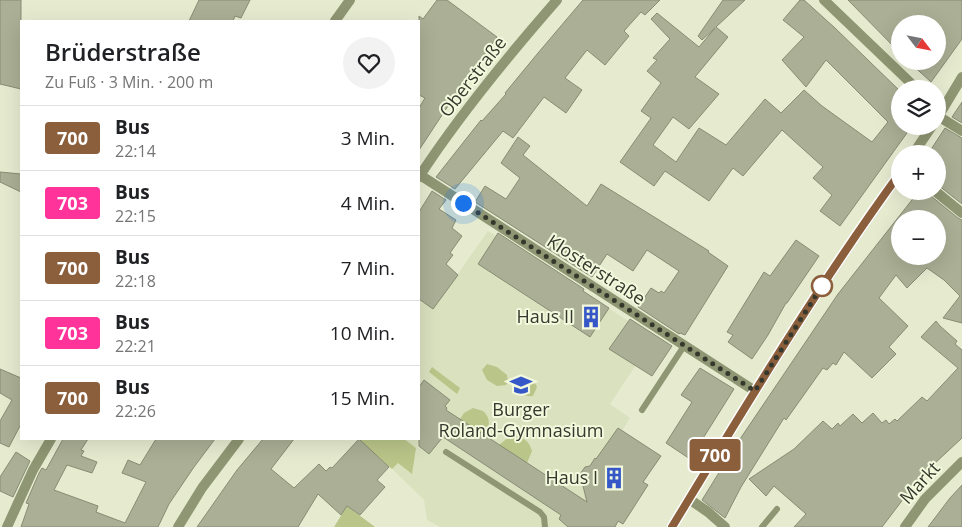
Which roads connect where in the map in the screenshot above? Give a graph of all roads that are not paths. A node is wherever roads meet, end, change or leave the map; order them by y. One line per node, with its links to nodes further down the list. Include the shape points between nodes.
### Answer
1 (350, 0): 4 (street)
2 (557, 0): 10 (street, Oberstraße, via 496,71)
3 (824, 0): 6 (street)
4 (336, 20)
5 (962, 77): 7 (street)
6 (907, 80)
7 (946, 103)
8 (946, 121): 9 (street)
9 (962, 131)
10 (420, 175)
11 (420, 177): 15 (street, Klosterstraße)
12 (891, 187): 16 (street)
13 (946, 200): 14 (street)
14 (962, 213)
15 (684, 346): 16 (street, Klosterstraße); 17 (lane)
16 (755, 391): 22 (street)
17 (642, 410)
18 (50, 440): 24 (street)
19 (238, 440): 25 (street)
20 (446, 452): 26 (lane, via 540,512)
21 (962, 462): 30 (street, Markt, via 925,499)
22 (689, 499): 27 (street); 28 (street)
23 (777, 509): 29 (lane)
24 (7, 527)
25 (178, 527)
26 (545, 527)
27 (672, 527)
28 (725, 527)
29 (762, 527)
30 (905, 527)

